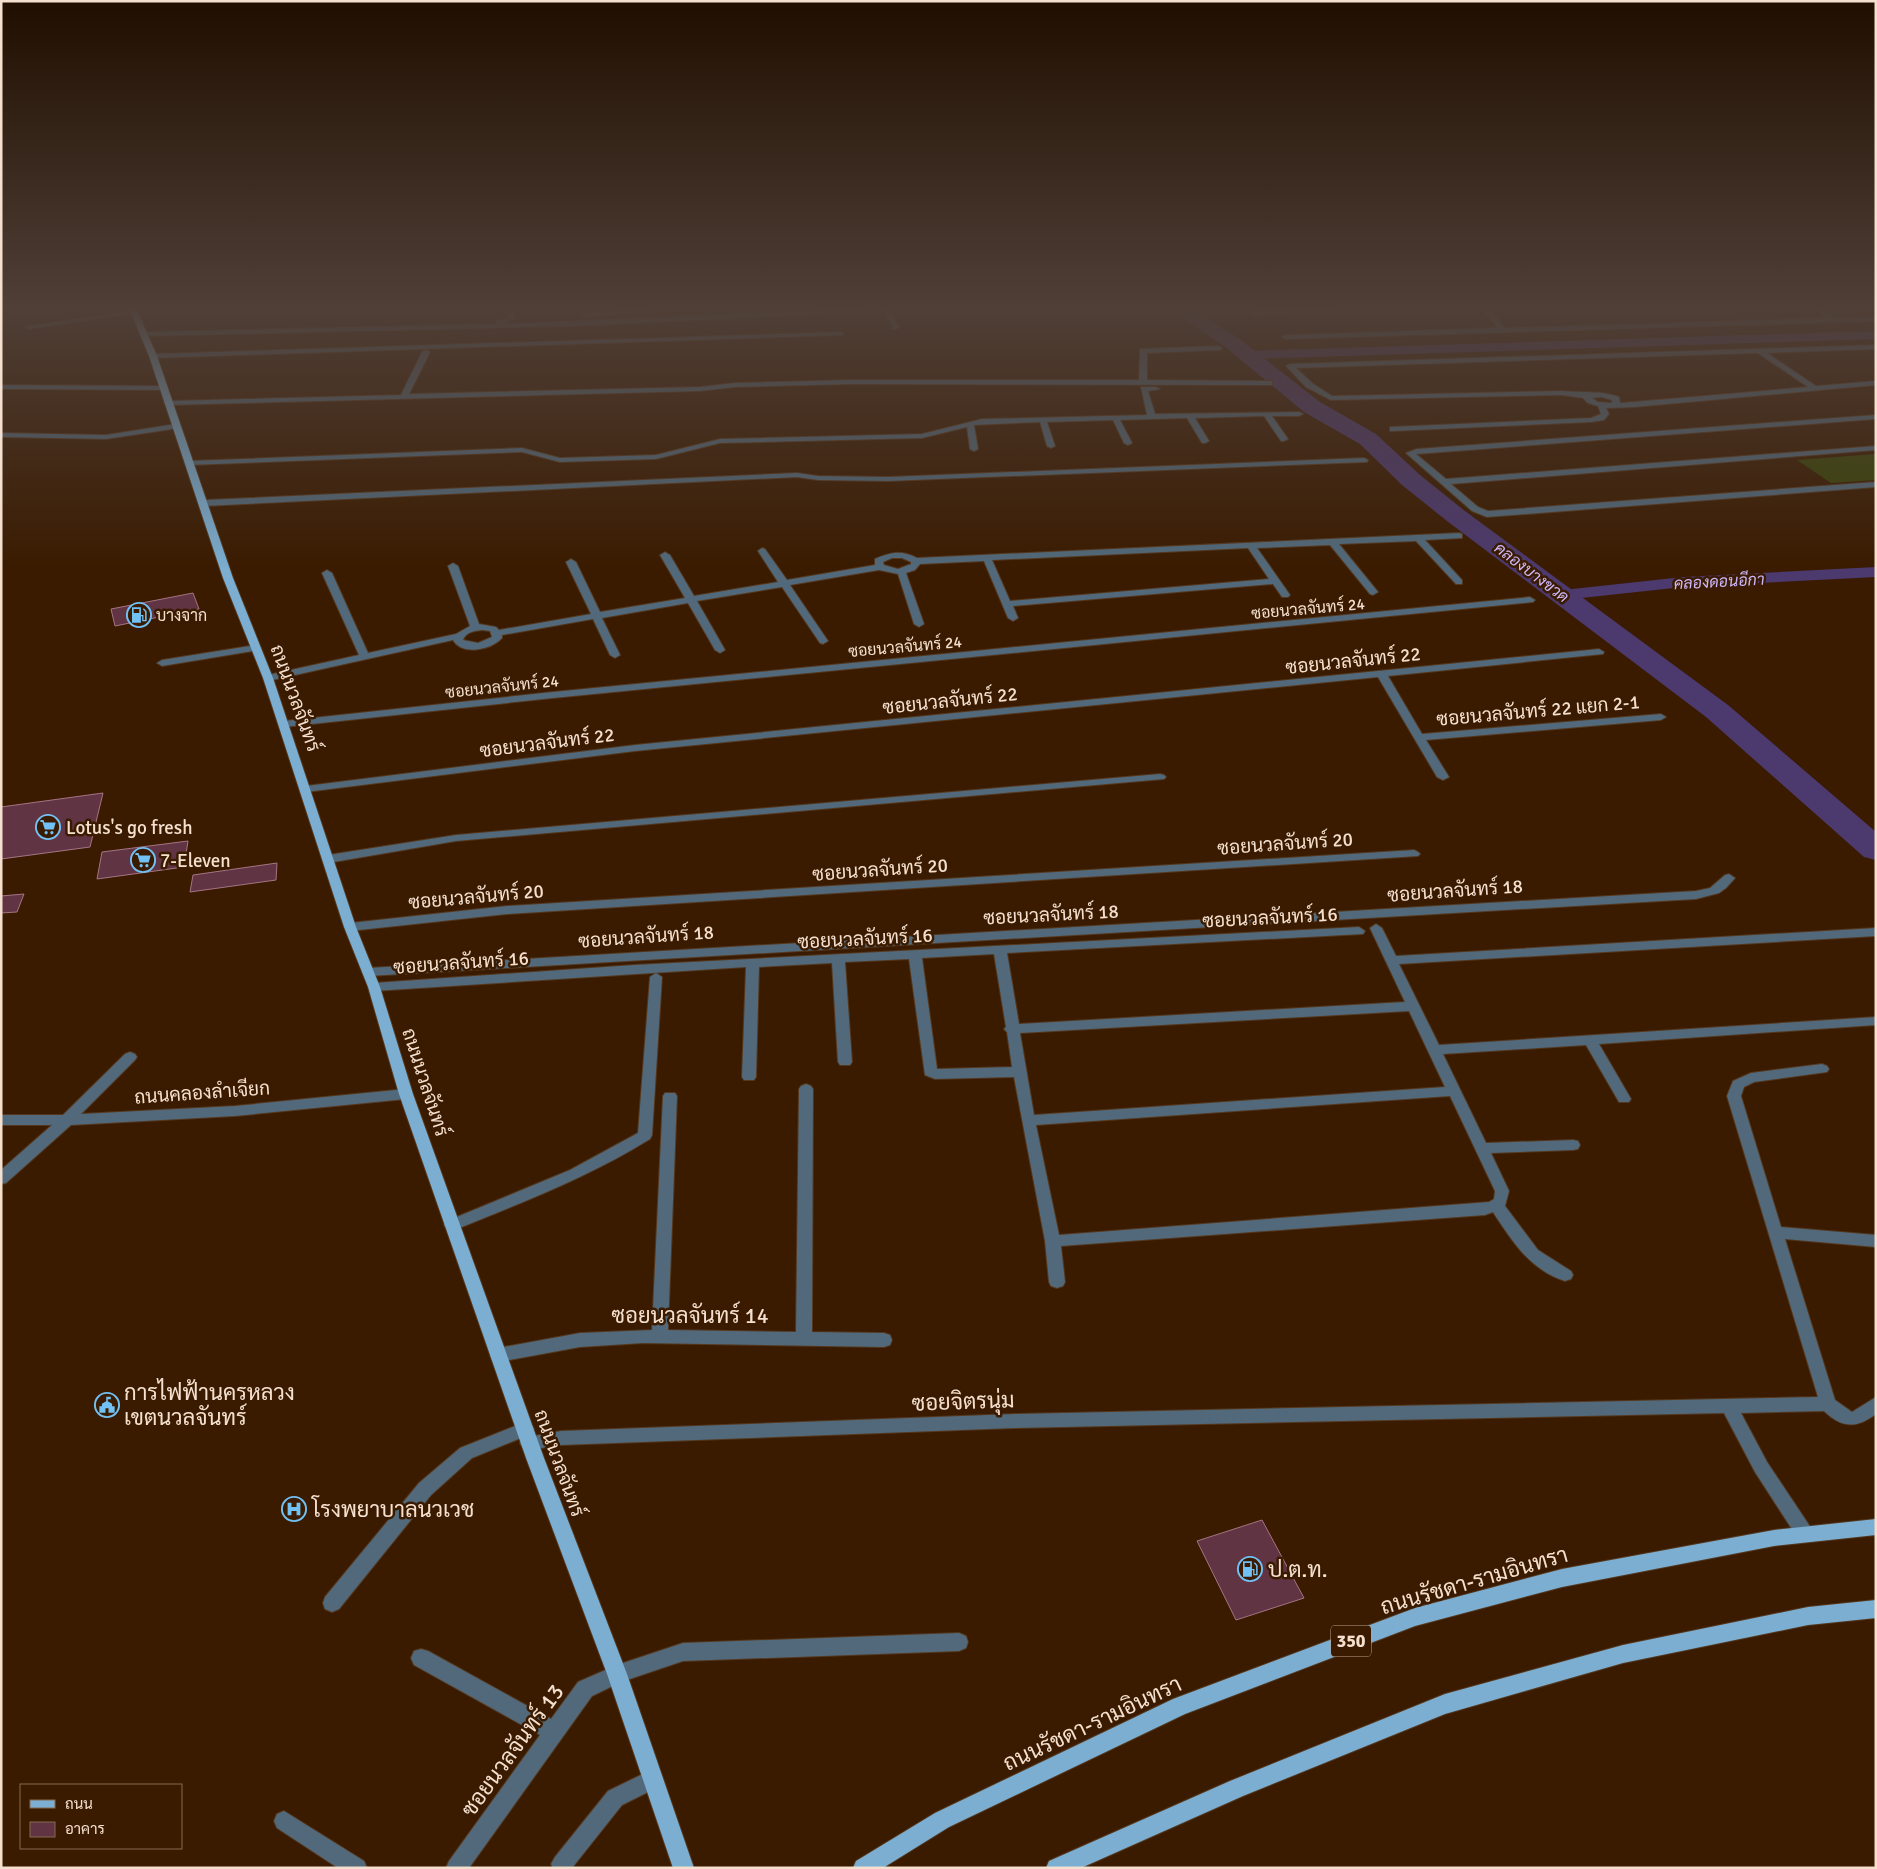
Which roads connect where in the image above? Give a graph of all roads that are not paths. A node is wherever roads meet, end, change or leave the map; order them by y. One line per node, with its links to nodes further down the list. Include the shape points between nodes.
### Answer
1 (165, 395): 12 (main road, ถนนนวลจันทร์)
2 (470, 395): 11 (street)
3 (1146, 395): 19 (street)
4 (1326, 395): 5 (street, via 1331,398)
5 (1459, 395)
6 (1581, 395): 10 (street)
7 (1601, 395): 10 (street)
8 (1606, 395): 13 (street, via 1616,399)
9 (1738, 395): 13 (street)
10 (1588, 396): 14 (street, via 1588,400)
11 (404, 397): 12 (street)
12 (168, 403): 23 (main road, ถนนนวลจันทร์)
13 (1616, 404): 14 (street)
14 (1601, 405): 24 (street, via 1605,414 1591,420)
15 (1266, 414): 16 (street); 17 (street); 26 (street)
16 (1299, 414)
17 (1190, 416): 19 (street); 27 (street)
18 (1876, 417): 34 (street, via 1410,453)
19 (1152, 418): 20 (street)
20 (1116, 419): 21 (street); 28 (street)
21 (1043, 420): 22 (street); 29 (street)
22 (970, 423): 31 (street); 33 (street, via 922,436 720,441 656,457 560,460 522,450)
23 (176, 426): 25 (street, via 106,437); 33 (main road, ถนนนวลจันทร์)
24 (1393, 430)
25 (1, 435)
26 (1284, 439)
27 (1205, 441)
28 (1128, 443)
29 (1051, 446)
30 (1876, 448): 34 (street)
31 (974, 449)
32 (1364, 460): 36 (street, via 888,479 797,475)
33 (189, 463): 36 (main road, ถนนนวลจันทร์)
34 (1444, 482): 35 (street, via 1475,509 1487,514)
35 (1876, 484)
36 (204, 503): 65 (main road, ถนนนวลจันทร์, via 228,578)
37 (1459, 536): 38 (street)
38 (1418, 538): 39 (street); 51 (street)
39 (1333, 542): 40 (street); 53 (street)
40 (1251, 546): 43 (street); 50 (street)
41 (762, 551): 52 (street)
42 (665, 555): 55 (street)
43 (987, 558): 44 (street); 57 (street)
44 (916, 561): 47 (street, via 904,555 891,555 881,558); 48 (street, via 912,568)
45 (571, 562): 58 (street)
46 (453, 566): 61 (street)
47 (880, 567): 48 (street); 52 (street)
48 (901, 571): 60 (street)
49 (327, 574): 69 (street)
50 (1274, 581): 54 (street); 57 (street)
51 (1459, 582)
52 (786, 583): 55 (street); 64 (street)
53 (1373, 592)
54 (1285, 595)
55 (692, 598): 58 (street); 66 (street)
56 (1530, 600): 74 (street, ซอยนวลจันทร์ 24)
57 (1008, 604): 59 (street)
58 (595, 616): 62 (street); 68 (street)
59 (1013, 618)
60 (919, 624)
61 (476, 628): 62 (street, via 488,628); 63 (street, via 464,632)
62 (497, 633): 63 (street, via 494,641 483,645 470,646)
63 (459, 640): 69 (street); 72 (street)
64 (823, 641)
65 (256, 648): 70 (street); 72 (main road, ถนนนวลจันทร์)
66 (720, 650)
67 (1599, 652): 71 (street, ซอยนวลจันทร์ 22)
68 (614, 654)
69 (364, 656): 72 (street)
70 (162, 663)
71 (1382, 675): 75 (street); 78 (street, ซอยนวลจันทร์ 22, via 634,748)
72 (269, 682): 74 (main road, ถนนนวลจันทร์)
73 (1660, 717): 75 (street, ซอยนวลจันทร์ 22 แยก 2-1)
74 (284, 724): 78 (main road, ถนนนวลจันทร์)
75 (1419, 737): 77 (street)
76 (1160, 777): 80 (street, via 466,837)
77 (1443, 777)
78 (306, 790): 80 (main road, ถนนนวลจันทร์)
79 (1414, 854): 82 (street, ซอยนวลจันทร์ 20, via 507,910)
80 (328, 859): 82 (main road, ถนนนวลจันทร์)
81 (1729, 878): 83 (street, ซอยนวลจันทร์ 18, via 1722,888 1696,895)
82 (350, 927): 93 (main road, ถนนนวลจันทร์)
83 (1136, 928): 87 (street); 93 (street, ซอยนวลจันทร์ 18)
84 (1376, 928): 91 (street)
85 (1359, 931): 87 (street, ซอยนวลจันทร์ 16)
86 (1876, 932): 91 (street)
87 (1140, 943): 88 (street, ซอยนวลจันทร์ 16)
88 (1000, 951): 89 (street, ซอยนวลจันทร์ 16); 98 (street)
89 (915, 954): 90 (street, ซอยนวลจันทร์ 16); 104 (street, via 930,1072)
90 (838, 958): 92 (street, ซอยนวลจันทร์ 16); 102 (street)
91 (1391, 960): 96 (street)
92 (752, 963): 95 (street, ซอยนวลจันทร์ 16); 105 (street)
93 (368, 972): 95 (main road, ถนนนวลจันทร์)
94 (656, 977): 118 (street, via 645,1135 591,1166)
95 (374, 987): 108 (main road, ถนนนวลจันทร์)
96 (1413, 1006): 98 (street); 100 (street)
97 (1876, 1020): 99 (street)
98 (1011, 1029): 104 (street)
99 (1590, 1039): 100 (street); 110 (street)
100 (1435, 1050): 107 (street)
101 (130, 1057): 112 (street)
102 (845, 1062)
103 (1822, 1069): 119 (street, via 1751,1078 1738,1084 1734,1096)
104 (1019, 1072): 113 (street)
105 (749, 1076)
106 (806, 1089): 125 (street)
107 (1455, 1090): 113 (street); 115 (street)
108 (406, 1094): 112 (street, ถนนคลองลำเจียก, via 255,1109); 118 (main road, ถนนนวลจันทร์)
109 (670, 1096): 124 (street)
110 (1624, 1099)
111 (1, 1120): 112 (street, ถนนคลองลำเจียก)
112 (67, 1120): 116 (street)
113 (1028, 1120): 120 (street)
114 (1573, 1145): 115 (street)
115 (1482, 1148): 117 (street, via 1502,1191 1502,1201)
116 (1, 1179)
117 (1497, 1206): 120 (street, via 1485,1210); 122 (street, via 1525,1248 1546,1267)
118 (452, 1225): 127 (main road, ถนนนวลจันทร์)
119 (1775, 1232): 121 (street); 128 (street)
120 (1053, 1241): 123 (street)
121 (1876, 1241)
122 (1565, 1275)
123 (1057, 1282)
124 (660, 1336): 125 (street, ซอยนวลจันทร์ 14); 127 (street, ซอยนวลจันทร์ 14, via 580,1340)
125 (804, 1337): 126 (street, ซอยนวลจันทร์ 14)
126 (884, 1340)
127 (498, 1355): 131 (main road, ถนนนวลจันทร์)
128 (1828, 1404): 129 (street, via 1842,1418 1850,1421 1859,1419); 130 (street, ซอยจิตรนุ่ม)
129 (1876, 1404)
130 (1729, 1406): 131 (street, ซอยจิตรนุ่ม, via 1015,1421 561,1438); 133 (street, via 1761,1467)
131 (527, 1436): 134 (street, ซอยจิตรนุ่ม, via 466,1453 425,1489); 138 (main road, ถนนนวลจันทร์)
132 (1876, 1526): 133 (main road, ถนนรัชดา-รามอินทรา / 350)
133 (1805, 1534): 146 (main road, ถนนรัชดา-รามอินทรา / 350, via 1562,1578 1416,1617 1180,1706 942,1820)
134 (332, 1603)
135 (1876, 1609): 147 (main road, via 1808,1616 1623,1654 1445,1704 1237,1788)
136 (959, 1642): 138 (street, ซอยนวลจันทร์ 13, via 683,1652)
137 (421, 1658): 139 (street)
138 (617, 1674): 139 (street, ซอยนวลจันทร์ 13, via 585,1689); 140 (main road, ถนนนวลจันทร์)
139 (555, 1732): 144 (street, ซอยนวลจันทร์ 13)
140 (653, 1779): 142 (street, via 615,1798); 145 (main road, ถนนนวลจันทร์)
141 (284, 1821): 143 (street)
142 (562, 1864)
143 (357, 1868)
144 (456, 1868)
145 (684, 1868)
146 (863, 1868)
147 (1056, 1868)

